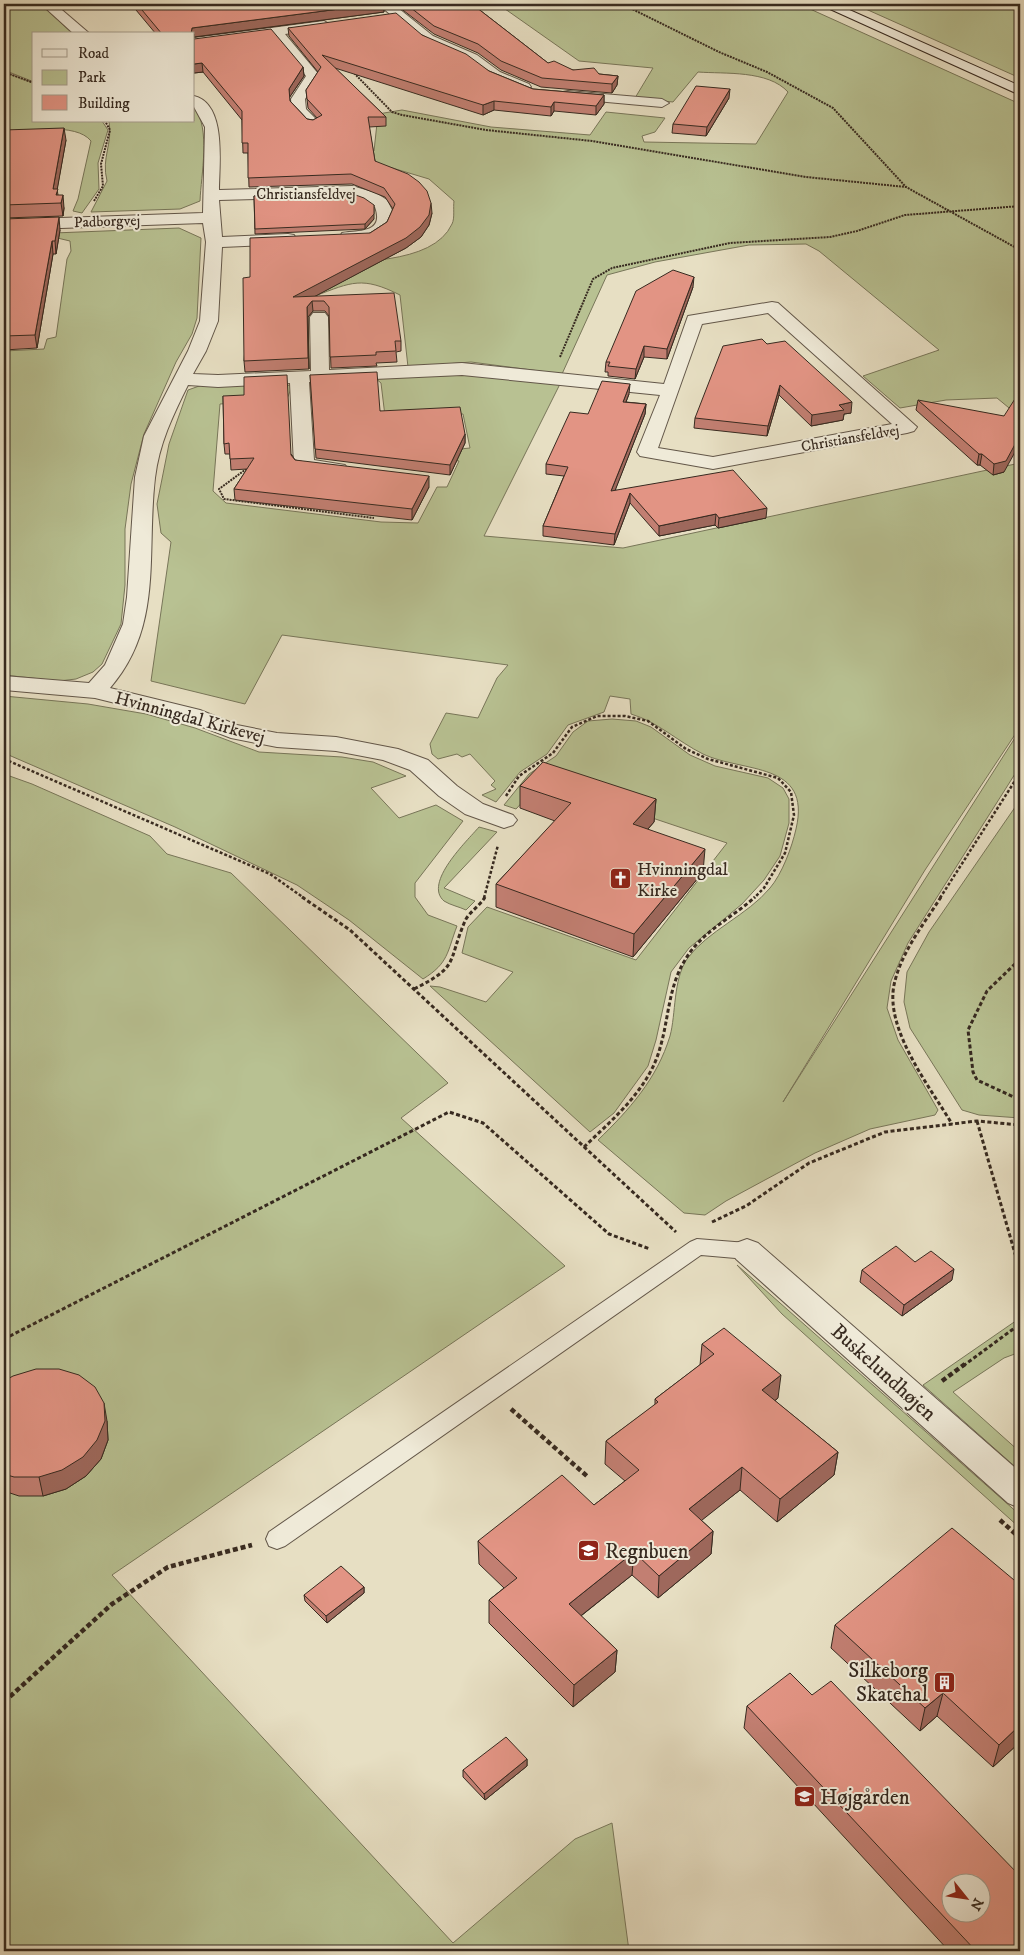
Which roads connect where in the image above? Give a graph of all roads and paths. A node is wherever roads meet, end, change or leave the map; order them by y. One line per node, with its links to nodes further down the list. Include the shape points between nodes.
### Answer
1 (47, 4): 7 (street)
2 (622, 4): 19 (path, via 767,72 833,108)
3 (826, 4): 12 (street)
4 (383, 11): 13 (street, via 400,16 428,39 472,58 495,75)
5 (336, 24): 6 (street)
6 (274, 31): 8 (street); 18 (street, via 313,76 298,99 299,110)
7 (81, 32)
8 (195, 42)
9 (350, 70): 19 (path, via 392,112 486,130 592,141 806,177)
10 (4, 72): 11 (path)
11 (32, 82)
12 (1020, 90)
13 (539, 93)
14 (558, 94): 16 (street)
15 (195, 101): 20 (street, via 212,127)
16 (662, 103)
17 (106, 122): 24 (path, via 110,130 101,164 103,186)
18 (314, 124)
19 (906, 187): 22 (path)
20 (213, 195): 23 (street); 26 (street, Christiansfeldvej, via 352,191 383,204 384,222 370,236)
21 (1020, 206): 22 (path)
22 (950, 211): 29 (path); 33 (path, via 905,215 830,237 730,243 612,268 593,279)
23 (211, 218): 24 (street, Padborgvej); 28 (street)
24 (86, 222): 25 (street, Padborgvej)
25 (4, 225)
26 (332, 237)
27 (304, 238): 28 (street)
28 (214, 242): 34 (street, via 209,321)
29 (1020, 250)
30 (319, 317): 31 (street)
31 (320, 375): 32 (street); 33 (street, via 462,369)
32 (299, 376): 34 (street, via 218,381); 37 (street, via 304,465)
33 (551, 378): 35 (street)
34 (182, 379): 40 (street, Hvinningdal Kirkevej, via 154,436 145,476 134,624 116,667)
35 (671, 390): 35 (street, Christiansfeldvej, via 694,320 772,307 907,427 713,462 647,452)
36 (250, 463): 38 (path, via 248,469 219,489 224,499)
37 (357, 471)
38 (374, 518)
39 (4, 683): 40 (street, Hvinningdal Kirkevej)
40 (95, 691): 43 (street, Hvinningdal Kirkevej, via 192,715 231,731 389,754 419,764 448,791 474,809)
41 (4, 759): 45 (path, via 270,874 350,930)
42 (1020, 773): 48 (path, via 909,947 898,971 893,998 902,1037)
43 (495, 817): 45 (path, via 484,899 466,919 452,962 440,976); 50 (path, via 519,776 553,753 572,727 597,716 625,716 648,721 708,759 778,778 791,792 794,815 781,860 764,888 738,913 701,938 685,959 672,986 660,1049 648,1075 625,1107)
44 (1020, 959): 46 (path, via 987,991 968,1030 976,1080)
45 (414, 990): 50 (path)
46 (1020, 1100)
47 (977, 1121): 48 (path); 49 (path); 56 (path)
48 (952, 1124): 51 (path, via 885,1132 808,1163 746,1206)
49 (1020, 1126)
50 (584, 1147): 53 (path)
51 (702, 1224)
52 (684, 1229): 53 (path)
53 (674, 1231): 54 (path)
54 (697, 1247): 55 (lane); 58 (path, via 653,1250 609,1234 483,1123 449,1112); 59 (lane)
55 (747, 1252): 60 (street, Buskelundhøjen)
56 (1020, 1271)
57 (1020, 1324): 60 (path)
58 (4, 1340)
59 (490, 1391): 61 (path); 65 (lane)
60 (914, 1400): 62 (street, Buskelundhøjen)
61 (588, 1477)
62 (1020, 1493)
63 (998, 1518): 64 (path)
64 (1020, 1538)
65 (277, 1539): 66 (path, via 168,1566 112,1604)
66 (4, 1702)

